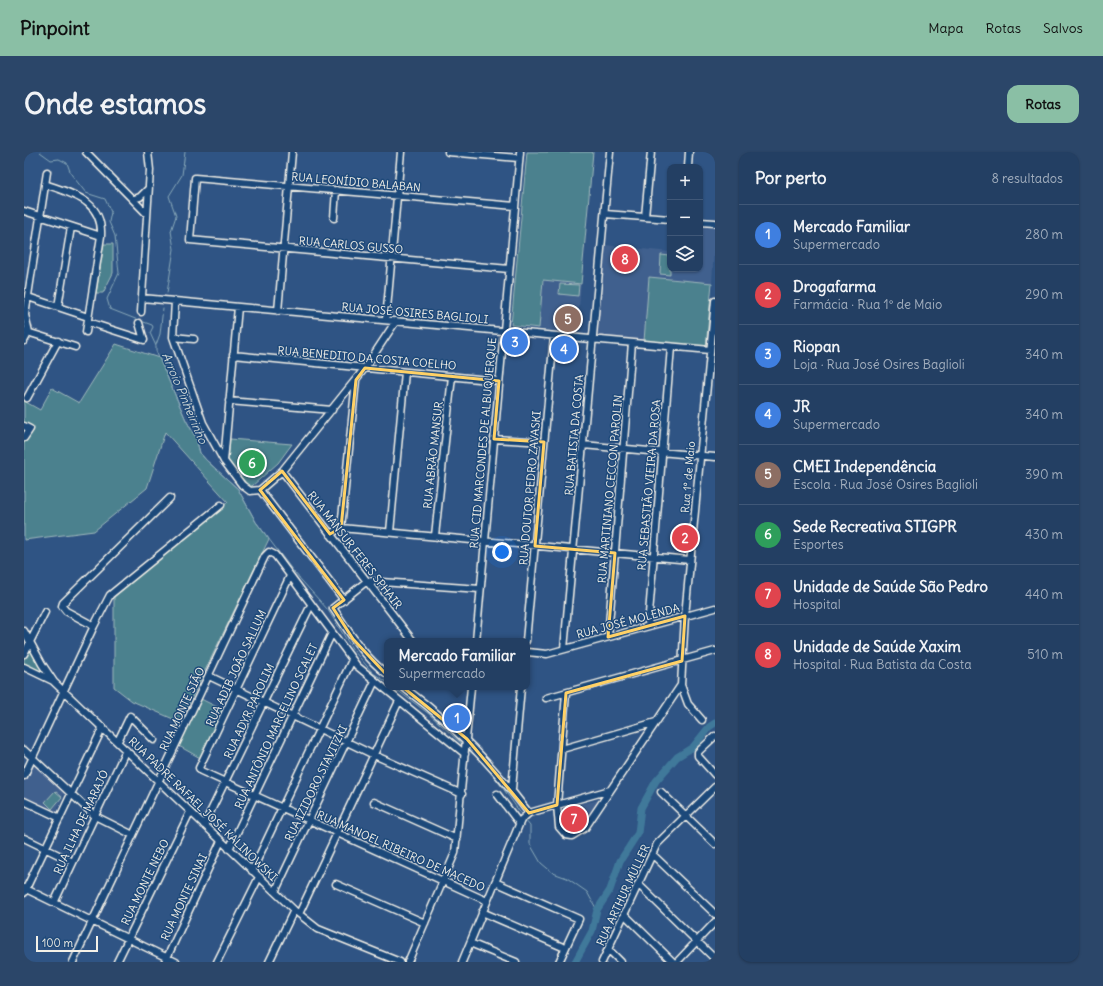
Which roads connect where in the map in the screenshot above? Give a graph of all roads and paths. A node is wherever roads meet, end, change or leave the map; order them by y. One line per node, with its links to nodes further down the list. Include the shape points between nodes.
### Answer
1 (86, 152): 17 (street)
2 (148, 152): 14 (street)
3 (292, 152): 13 (street)
4 (401, 152): 16 (street)
5 (448, 152): 9 (street)
6 (610, 152): 21 (street, RUA BATISTA DA COSTA)
7 (651, 152): 23 (street)
8 (689, 152): 10 (street)
9 (520, 155): 18 (street, RUA CID MARCONDES DE ALBUQUERQUE)
10 (688, 164)
11 (47, 172): 12 (street)
12 (45, 184): 22 (street); 29 (street, via 90,204 98,216)
13 (289, 186): 15 (street, RUA LEONÍDIO BALABAN); 30 (street, RUA LEONÍDIO BALABAN, via 195,178); 31 (street)
14 (149, 188): 17 (street, via 143,195); 20 (street)
15 (336, 190): 16 (street, RUA LEONÍDIO BALABAN); 24 (street)
16 (397, 196): 18 (street, RUA LEONÍDIO BALABAN); 32 (street)
17 (134, 199): 20 (street)
18 (515, 206): 33 (street, RUA CID MARCONDES DE ALBUQUERQUE)
19 (24, 211): 22 (street)
20 (148, 214): 35 (street)
21 (605, 214): 23 (street); 53 (street, RUA BATISTA DA COSTA)
22 (40, 216): 28 (street); 34 (street)
23 (645, 217): 25 (street)
24 (334, 218)
25 (667, 219)
26 (703, 222): 27 (street)
27 (715, 223)
28 (71, 227): 29 (street); 38 (street)
29 (101, 236): 42 (street)
30 (190, 240): 31 (street, RUA CARLOS GUSSO)
31 (283, 249): 32 (street, RUA CARLOS GUSSO); 40 (street)
32 (392, 258): 33 (street, RUA CARLOS GUSSO); 43 (street)
33 (509, 269): 48 (street, RUA CID MARCONDES DE ALBUQUERQUE)
34 (28, 296): 38 (street); 47 (street, via 25,315)
35 (142, 298): 36 (street, RUA JOSÉ OSIRES BAGLIOLI); 41 (street)
36 (175, 301): 39 (street, RUA JOSÉ OSIRES BAGLIOLI); 51 (street)
37 (715, 301): 45 (street, Rua 1º de Maio)
38 (58, 307): 42 (street)
39 (238, 307): 40 (street, RUA JOSÉ OSIRES BAGLIOLI); 60 (street)
40 (278, 311): 43 (street, RUA JOSÉ OSIRES BAGLIOLI)
41 (141, 312)
42 (88, 320): 46 (street, via 144,340); 49 (street)
43 (386, 320): 44 (street, RUA JOSÉ OSIRES BAGLIOLI)
44 (396, 321): 48 (street, RUA JOSÉ OSIRES BAGLIOLI); 61 (street)
45 (714, 322): 59 (street, Rua 1º de Maio)
46 (139, 323)
47 (27, 331): 54 (street); 55 (street)
48 (504, 331): 50 (street, RUA JOSÉ OSIRES BAGLIOLI); 65 (street, RUA CID MARCONDES DE ALBUQUERQUE)
49 (86, 332)
50 (554, 336): 53 (street, RUA JOSÉ OSIRES BAGLIOLI); 72 (street, RUA DOUTOR PEDRO ZAVASKI)
51 (173, 337): 52 (street); 78 (street, via 203,423)
52 (194, 339)
53 (593, 339): 56 (street, RUA JOSÉ OSIRES BAGLIOLI); 73 (street, RUA BATISTA DA COSTA)
54 (24, 341)
55 (58, 341): 58 (street); 66 (street)
56 (632, 343): 57 (street, RUA JOSÉ OSIRES BAGLIOLI); 74 (street, RUA MARTINIANO CECCON PAROLIN)
57 (671, 346): 59 (street, RUA JOSÉ OSIRES BAGLIOLI); 75 (street, RUA SEBASTIÃO VIEIRA DA ROSA)
58 (75, 347)
59 (710, 350): 76 (street, Rua 1º de Maio)
60 (233, 355): 61 (street, RUA BENEDITO DA COSTA COELHO); 67 (street)
61 (365, 368): 62 (street, RUA BENEDITO DA COSTA COELHO); 64 (street)
62 (405, 372): 63 (street, RUA BENEDITO DA COSTA COELHO); 84 (street)
63 (452, 376): 65 (street, RUA BENEDITO DA COSTA COELHO); 86 (street, RUA ABRÃO MANSUR)
64 (356, 380): 68 (street); 83 (street)
65 (499, 381): 71 (street, RUA CID MARCONDES DE ALBUQUERQUE)
66 (27, 398)
67 (229, 401): 68 (street); 78 (street)
68 (332, 410): 79 (street)
69 (27, 428): 70 (street)
70 (24, 438)
71 (494, 439): 72 (street); 87 (street, RUA CID MARCONDES DE ALBUQUERQUE)
72 (544, 442): 88 (street, RUA DOUTOR PEDRO ZAVASKI)
73 (584, 445): 74 (street); 89 (street, RUA BATISTA DA COSTA)
74 (623, 449): 75 (street); 90 (street, RUA MARTINIANO CECCON PAROLIN)
75 (662, 452): 76 (street); 91 (street, RUA SEBASTIÃO VIEIRA DA ROSA)
76 (700, 456): 77 (street); 92 (street, Rua 1º de Maio)
77 (715, 457)
78 (224, 461): 80 (street, via 242,485 250,491)
79 (282, 471): 80 (street); 85 (street, RUA MANSUR FERES SPHAIR)
80 (260, 490): 96 (street)
81 (170, 498): 101 (street, via 66,599 62,606 66,611)
82 (221, 505): 101 (street, via 110,595)
83 (341, 528): 84 (street); 85 (street)
84 (390, 532): 86 (street)
85 (330, 534): 94 (street, RUA MANSUR FERES SPHAIR)
86 (435, 536): 87 (street)
87 (485, 541): 88 (street); 95 (street, RUA CID MARCONDES DE ALBUQUERQUE)
88 (535, 546): 89 (street); 108 (street, RUA DOUTOR PEDRO ZAVASKI)
89 (574, 550): 90 (street); 110 (street, RUA BATISTA DA COSTA)
90 (615, 553): 91 (street); 105 (street, RUA MARTINIANO CECCON PAROLIN)
91 (653, 557): 92 (street); 102 (street, RUA SEBASTIÃO VIEIRA DA ROSA)
92 (690, 560): 100 (street, Rua 1º de Maio)
93 (290, 576): 97 (street); 118 (street, RUA MONTE SIÃO, via 275,555 269,552 265,556); 124 (street, RUA ADIB JOÃO SALLUM)
94 (367, 581): 95 (street); 96 (street); 106 (street, RUA MANSUR FERES SPHAIR)
95 (480, 589): 107 (street, RUA CID MARCONDES DE ALBUQUERQUE)
96 (344, 600): 117 (street, via 333,608 372,662)
97 (311, 605): 104 (street); 132 (street, RUA ADYR PAROLIM)
98 (715, 608): 100 (street, RUA JOSÉ MOLENDA)
99 (45, 612): 109 (street)
100 (685, 616): 102 (street, RUA JOSÉ MOLENDA); 115 (street, Rua 1º de Maio)
101 (94, 626): 123 (street)
102 (648, 626): 105 (street, RUA JOSÉ MOLENDA)
103 (24, 631): 109 (street, RUA PADRE RAFAEL JOSÉ KALINOWSKI)
104 (332, 634): 114 (street); 133 (street, RUA ANTÔNIO MARCELINO SCALET)
105 (608, 637): 110 (street, RUA JOSÉ MOLENDA)
106 (411, 638)
107 (476, 638)
108 (526, 638)
109 (29, 642): 113 (street); 120 (street, RUA PADRE RAFAEL JOSÉ KALINOWSKI)
110 (564, 649): 112 (street, RUA JOSÉ MOLENDA, via 547,654)
111 (715, 651): 115 (street)
112 (530, 652)
113 (24, 654)
114 (352, 660): 119 (street); 137 (street)
115 (682, 661): 121 (street, Rua 1º de Maio); 129 (street)
116 (24, 667): 120 (street)
117 (384, 671)
118 (209, 676): 124 (street); 152 (street, RUA MONTE SIÃO)
119 (375, 681): 122 (street); 142 (street, RUA IZIDORO STAVITZKI)
120 (54, 682): 123 (street, RUA PADRE RAFAEL JOSÉ KALINOWSKI)
121 (681, 685): 134 (street, Rua 1º de Maio, via 688,704); 135 (street)
122 (384, 688)
123 (64, 690): 136 (street, RUA PADRE RAFAEL JOSÉ KALINOWSKI); 148 (street)
124 (237, 690): 132 (street); 149 (street, RUA ADIB JOÃO SALLUM)
125 (386, 690): 131 (street)
126 (407, 690): 140 (street)
127 (471, 690): 140 (street)
128 (521, 690): 155 (street)
129 (566, 693): 130 (street); 143 (street)
130 (546, 698)
131 (399, 701): 146 (street); 147 (street)
132 (264, 702): 133 (street); 153 (street, RUA ADYR PAROLIM)
133 (292, 716): 137 (street); 161 (street, RUA ANTÔNIO MARCELINO SCALET)
134 (702, 720)
135 (656, 722): 143 (street); 156 (street)
136 (103, 727): 141 (street, RUA PADRE RAFAEL JOSÉ KALINOWSKI); 158 (street)
137 (320, 729): 142 (street); 165 (street)
138 (715, 736): 150 (street, via 698,752 698,756)
139 (154, 740): 141 (street, via 132,716)
140 (466, 740): 146 (street); 155 (street)
141 (118, 741): 145 (street, RUA PADRE RAFAEL JOSÉ KALINOWSKI)
142 (347, 742): 147 (street); 171 (street, RUA IZIDORO STAVITZKI)
143 (562, 749): 164 (street)
144 (24, 750): 148 (street)
145 (126, 750): 152 (street, RUA PADRE RAFAEL JOSÉ KALINOWSKI); 168 (street, RUA ILHA DE MARAJÓ)
146 (465, 753): 159 (street)
147 (374, 755): 159 (street); 174 (street)
148 (33, 758): 151 (street); 158 (street)
149 (199, 768): 153 (street, RUA MANOEL RIBEIRO DE MACEDO, via 201,772)
150 (715, 775)
151 (24, 776)
152 (159, 782): 166 (street, RUA PADRE RAFAEL JOSÉ KALINOWSKI); 175 (street, RUA MONTE SIÃO)
153 (226, 782): 161 (street, RUA MANOEL RIBEIRO DE MACEDO); 173 (street, RUA ADYR PAROLIM)
154 (715, 787): 169 (street, RUA ARTHUR MÜLLER)
155 (512, 789): 167 (street)
156 (610, 790): 164 (street); 164 (street, via 585,828 575,836 566,835 561,830)
157 (661, 792): 169 (street)
158 (71, 794): 168 (street); 170 (street)
159 (462, 794): 177 (street)
160 (497, 794): 172 (street)
161 (255, 796): 165 (street, RUA MANOEL RIBEIRO DE MACEDO); 181 (street, RUA ANTÔNIO MARCELINO SCALET)
162 (24, 800): 170 (street)
163 (374, 802): 177 (street)
164 (556, 805): 167 (street)
165 (282, 808): 171 (street, RUA MANOEL RIBEIRO DE MACEDO); 184 (street)
166 (190, 812): 173 (street, RUA PADRE RAFAEL JOSÉ KALINOWSKI); 201 (street, RUA MONTE NEBO)
167 (528, 814): 172 (street)
168 (94, 816): 175 (street); 183 (street, RUA ILHA DE MARAJÓ)
169 (685, 816): 179 (street); 182 (street, RUA ARTHUR MÜLLER, via 657,844)
170 (60, 818): 180 (street)
171 (309, 820): 174 (street, RUA MANOEL RIBEIRO DE MACEDO); 191 (street, RUA IZIDORO STAVITZKI)
172 (520, 822): 187 (street)
173 (204, 825): 178 (street, RUA PADRE RAFAEL JOSÉ KALINOWSKI)
174 (337, 833): 186 (street, RUA MANOEL RIBEIRO DE MACEDO); 194 (street)
175 (134, 835): 198 (street, RUA MONTE SIÃO)
176 (24, 838): 180 (street)
177 (457, 839): 186 (street, via 455,853)
178 (220, 841): 181 (street, RUA PADRE RAFAEL JOSÉ KALINOWSKI); 207 (street, RUA MONTE SINAI)
179 (715, 844)
180 (46, 848): 183 (street); 190 (street)
181 (229, 849): 184 (street, RUA PADRE RAFAEL JOSÉ KALINOWSKI)
182 (652, 854): 189 (street, RUA ARTHUR MÜLLER); 197 (street)
183 (73, 862): 193 (street, RUA ILHA DE MARAJÓ)
184 (252, 871): 185 (street, RUA PADRE RAFAEL JOSÉ KALINOWSKI)
185 (259, 877): 191 (street, RUA PADRE RAFAEL JOSÉ KALINOWSKI); 211 (street)
186 (442, 881): 192 (street, RUA MANOEL RIBEIRO DE MACEDO); 200 (street)
187 (495, 882): 192 (street); 204 (street, via 579,919)
188 (336, 884): 200 (street)
189 (638, 884): 196 (street, RUA ARTHUR MÜLLER); 202 (street)
190 (25, 890): 193 (street)
191 (275, 892): 194 (street, RUA PADRE RAFAEL JOSÉ KALINOWSKI)
192 (487, 901): 195 (street)
193 (54, 903): 198 (street)
194 (296, 912): 212 (street); 213 (street, RUA PADRE RAFAEL JOSÉ KALINOWSKI, via 318,928)
195 (482, 912): 203 (street); 204 (street)
196 (624, 914): 205 (street, RUA ARTHUR MÜLLER); 220 (street)
197 (715, 914)
198 (91, 921): 201 (street); 208 (street, RUA MONTE SIÃO)
199 (715, 922): 202 (street)
200 (425, 923): 214 (street)
201 (128, 939): 207 (street); 209 (street, RUA MONTE NEBO)
202 (698, 942): 206 (street); 221 (street)
203 (470, 943): 215 (street); 216 (street)
204 (566, 948): 217 (street)
205 (608, 949): 218 (street, RUA ARTHUR MÜLLER); 219 (street)
206 (715, 958)
207 (166, 960): 210 (street)
208 (73, 962)
209 (117, 962)
210 (176, 962)
211 (217, 962)
212 (268, 962)
213 (400, 962)
214 (408, 962)
215 (462, 962)
216 (516, 962)
217 (559, 962)
218 (602, 962)
219 (621, 962)
220 (672, 962)
221 (677, 962)

